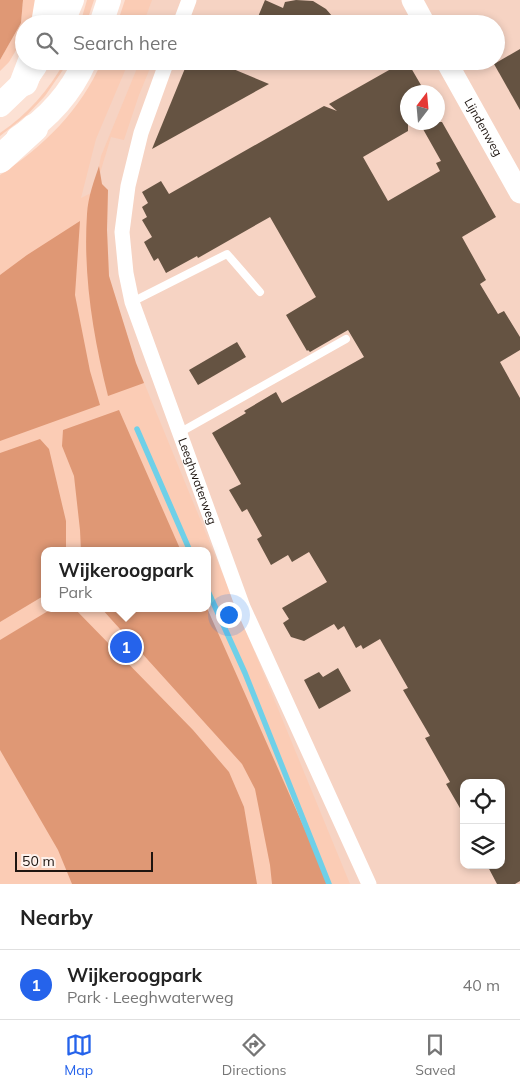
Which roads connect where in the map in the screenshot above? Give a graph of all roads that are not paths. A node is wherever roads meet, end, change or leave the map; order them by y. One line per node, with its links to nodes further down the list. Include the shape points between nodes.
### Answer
1 (49, 0): 6 (highway)
2 (72, 0): 7 (main road)
3 (109, 0): 8 (main road)
4 (189, 0): 9 (street)
5 (412, 0): 10 (street)
6 (46, 15)
7 (66, 15)
8 (104, 15)
9 (183, 15)
10 (420, 15)
11 (29, 70): 15 (main road)
12 (80, 70): 16 (main road, via 65,95)
13 (164, 70): 21 (street, Leeghwaterweg, via 141,133 128,186 122,232)
14 (451, 70): 19 (street, Lijndenweg)
15 (0, 106)
16 (34, 128): 17 (main road); 18 (highway)
17 (0, 150)
18 (0, 159)
19 (520, 193)
20 (260, 292): 21 (lane, via 227,254)
21 (132, 302): 23 (street, Leeghwaterweg)
22 (346, 339): 23 (lane)
23 (179, 432): 24 (street, Leeghwaterweg, via 244,607)
24 (369, 884)

